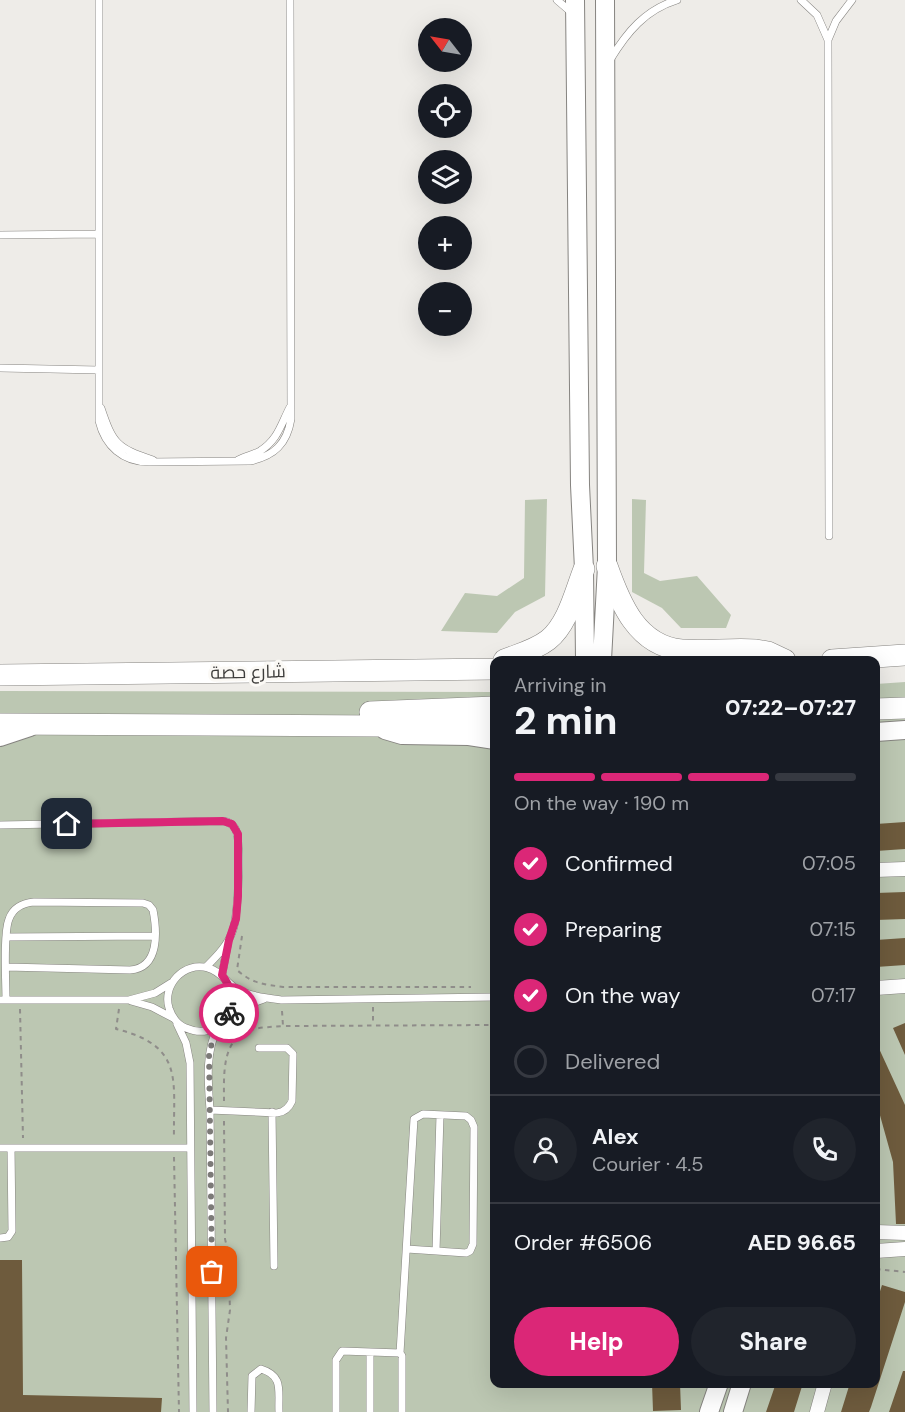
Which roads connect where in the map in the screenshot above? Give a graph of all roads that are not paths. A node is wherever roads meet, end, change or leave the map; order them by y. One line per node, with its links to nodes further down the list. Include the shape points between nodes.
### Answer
1 (99, 0): 11 (lane)
2 (290, 0): 14 (lane, via 291,404 280,430 261,450 236,461 157,461 131,453 108,431 99,403)
3 (557, 0): 8 (lane)
4 (605, 0): 10 (street)
5 (677, 0): 10 (lane, via 652,11 634,25)
6 (801, 0): 9 (lane, via 817,15)
7 (852, 0): 9 (lane)
8 (575, 8): 17 (street)
9 (828, 40): 15 (lane)
10 (605, 67): 16 (street)
11 (99, 234): 12 (lane); 14 (lane)
12 (0, 235)
13 (0, 368): 14 (lane)
14 (99, 370)
15 (829, 536)
16 (607, 566): 21 (street); 22 (main road, via 627,614 651,639 682,650 756,650)
17 (584, 569): 19 (main road, via 565,618 555,632 540,645); 20 (street)
18 (905, 655): 23 (main road)
19 (514, 656)
20 (585, 656)
21 (602, 656)
22 (776, 656)
23 (880, 657)
24 (490, 668): 25 (main road, شارع حصة)
25 (0, 675)
26 (490, 707): 32 (main road, via 362,713)
27 (905, 708): 28 (main road)
28 (880, 709)
29 (490, 723): 33 (main road)
30 (0, 724): 31 (main road)
31 (40, 724): 32 (main road); 36 (street)
32 (299, 725): 33 (main road)
33 (378, 726): 37 (street, via 402,735)
34 (905, 730): 35 (street)
35 (880, 732)
36 (0, 737)
37 (490, 739)
38 (0, 825): 43 (lane, via 228,822 238,834 238,896)
39 (905, 869): 40 (street)
40 (880, 870)
41 (154, 936): 42 (lane); 42 (lane, via 154,913 146,903 34,902 12,913); 44 (lane, via 151,960 136,970)
42 (7, 937): 44 (lane)
43 (229, 940): 45 (lane); 46 (lane)
44 (6, 967): 52 (lane)
45 (206, 967): 46 (lane); 47 (lane, via 186,969)
46 (224, 978): 51 (lane, via 242,991); 55 (lane, via 232,997)
47 (171, 983): 53 (lane, via 147,996); 54 (lane, via 167,998)
48 (905, 986): 49 (street)
49 (880, 988)
50 (490, 998): 51 (lane)
51 (267, 999): 55 (lane, via 242,1007)
52 (3, 1000): 53 (lane)
53 (129, 1000): 54 (lane)
54 (175, 1020): 55 (lane, via 197,1031 212,1029); 62 (lane, via 190,1063)
55 (222, 1022): 57 (lane, via 209,1053)
56 (259, 1048): 58 (lane, via 287,1048 293,1054 291,1104 284,1111)
57 (210, 1110): 58 (lane); 78 (lane)
58 (272, 1112): 71 (lane)
59 (440, 1115): 66 (lane, via 423,1114 414,1119); 69 (lane); 69 (lane, via 466,1116 474,1127 473,1244 466,1253)
60 (0, 1148): 61 (lane)
61 (11, 1148): 62 (lane); 65 (lane, via 12,1231 8,1237)
62 (190, 1148): 77 (lane)
63 (880, 1232): 64 (street)
64 (898, 1232): 68 (street)
65 (0, 1238)
66 (407, 1249): 69 (lane); 73 (lane)
67 (905, 1249): 68 (street)
68 (890, 1250): 70 (street)
69 (436, 1251)
70 (880, 1251)
71 (274, 1266)
72 (370, 1352): 73 (lane); 81 (lane, via 339,1354); 82 (lane)
73 (400, 1353): 83 (lane)
74 (717, 1388): 84 (street)
75 (740, 1388): 85 (street)
76 (824, 1388): 86 (street)
77 (193, 1412)
78 (213, 1412)
79 (251, 1412): 80 (lane, via 252,1376 261,1369 272,1372 278,1380)
80 (279, 1412)
81 (336, 1412)
82 (370, 1412)
83 (402, 1412)
84 (709, 1412)
85 (733, 1412)
86 (817, 1412)

